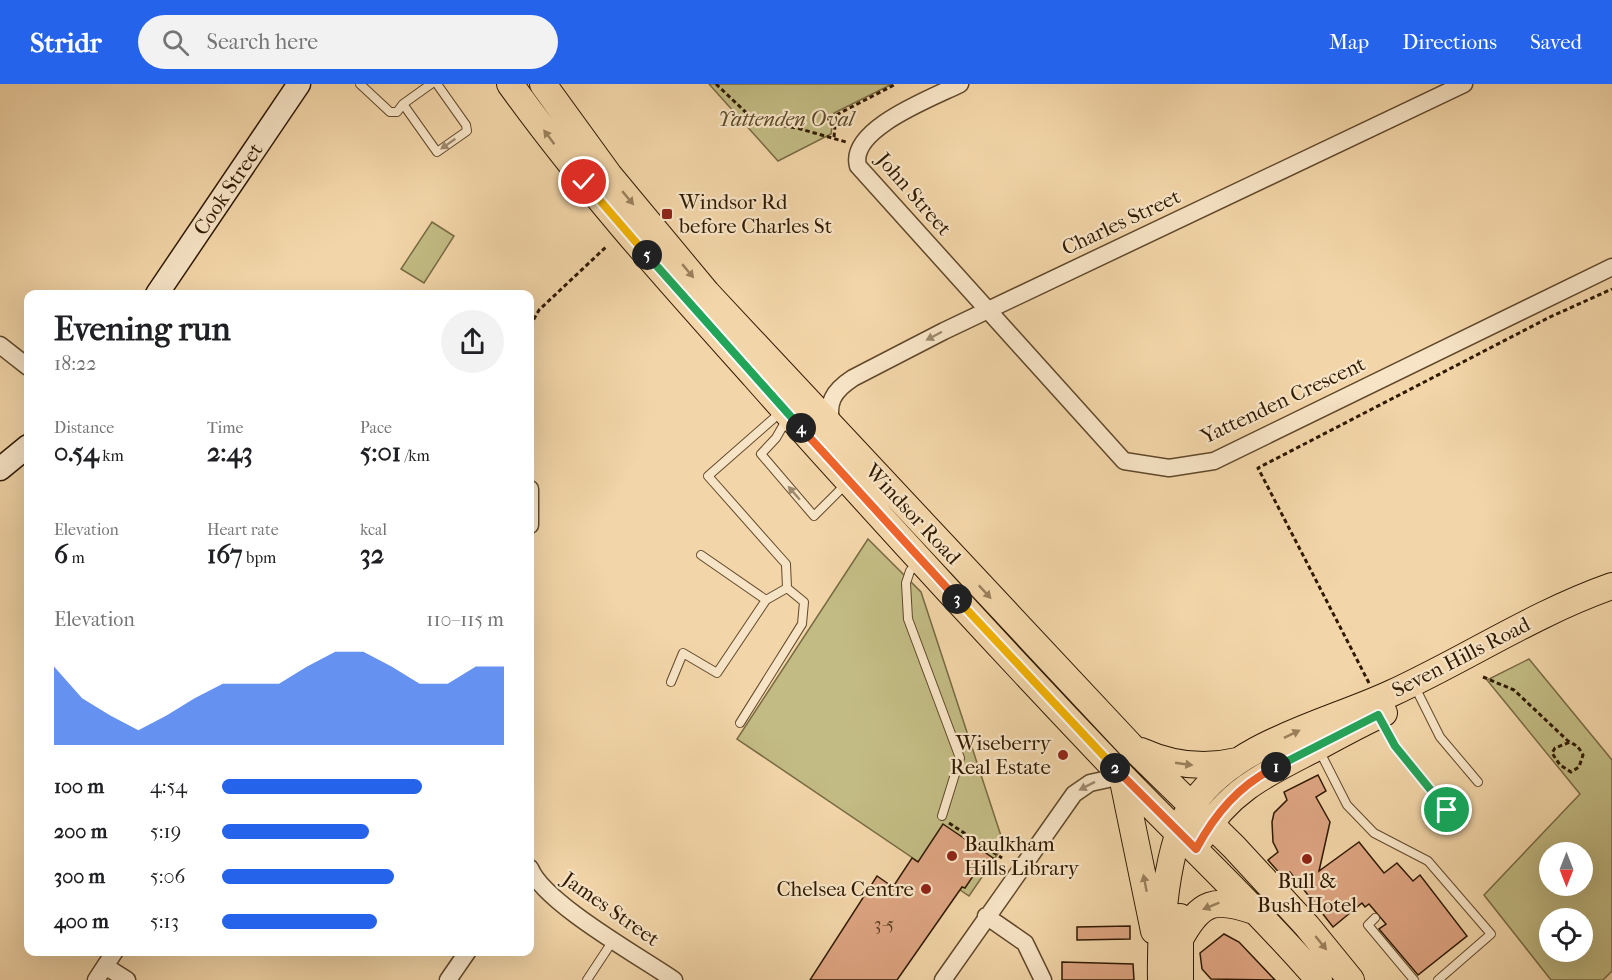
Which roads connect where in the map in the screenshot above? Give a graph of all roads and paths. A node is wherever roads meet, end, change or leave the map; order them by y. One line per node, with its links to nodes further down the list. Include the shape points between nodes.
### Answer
1 (299, 84): 17 (main road, Cook Street)
2 (360, 84): 11 (lane, via 390,112 397,112)
3 (431, 84): 11 (lane)
4 (437, 84): 11 (lane, one-way to 11, via 467,131 437,152)
5 (510, 84): 22 (main road, Windsor Road, one-way to 5, via 625,231)
6 (543, 84): 23 (main road, Windsor Road, one-way to 23, via 609,175 706,293)
7 (716, 84): 12 (path, via 755,121)
8 (896, 84): 12 (path, via 836,115)
9 (960, 84): 13 (street, John Street, via 876,128)
10 (1464, 84): 18 (street, Charles Street)
11 (403, 104)
12 (834, 137): 13 (path)
13 (859, 147): 18 (street, John Street, via 858,166)
14 (608, 246): 19 (path)
15 (1612, 267): 18 (street, Yattenden Crescent, via 1214,461 1169,468 1124,461)
16 (1612, 289): 35 (path, via 1258,468)
17 (160, 290)
18 (984, 307): 23 (street, Charles Street, one-way to 23, via 840,387 828,410)
19 (534, 319)
20 (0, 345): 21 (street)
21 (24, 364)
22 (787, 412): 26 (main road, Windsor Road); 26 (lane, one-way to 22, via 814,516 761,454 776,438); 30 (lane, via 708,476 786,564)
23 (833, 427): 40 (main road, Windsor Road, one-way to 40)
24 (24, 449): 25 (main road)
25 (0, 469)
26 (849, 481): 28 (main road, Windsor Road)
27 (701, 555): 31 (lane)
28 (920, 560): 43 (main road, Windsor Road); 47 (lane, via 906,583 908,619 960,758)
29 (1612, 586): 42 (main road, Seven Hills Road, one-way to 29, via 1307,727 1391,694 1576,599)
30 (787, 588): 31 (lane); 38 (lane, via 804,602 802,624)
31 (766, 600): 34 (lane, via 717,672 682,653)
32 (1612, 602): 36 (main road, Seven Hills Road, via 1579,613)
33 (1483, 677): 39 (path, via 1514,690)
34 (671, 682)
35 (1371, 687)
36 (1419, 695): 37 (main road, Seven Hills Road); 44 (lane, via 1440,737)
37 (1378, 715): 41 (main road, Seven Hills Road); 46 (lane, via 1395,746)
38 (740, 723)
39 (1570, 742): 39 (path, via 1583,755 1579,767 1571,772 1552,753)
40 (1130, 746): 42 (main road, one-way to 42, via 1166,761 1191,765 1221,765); 45 (main road, Windsor Road)
41 (1317, 747): 48 (main road, Seven Hills Road, via 1248,784); 72 (lane, via 1347,805 1374,833 1428,861 1491,934)
42 (1240, 760): 45 (main road, Seven Hills Road)
43 (1122, 776): 49 (main road, Windsor Road); 53 (street, one-way to 53, via 1083,786); 60 (main road, one-way to 43)
44 (1478, 782)
45 (1192, 805): 48 (main road, Windsor Road); 49 (main road, Seven Hills Road)
46 (1447, 810)
47 (942, 816): 50 (path)
48 (1210, 823): 49 (main road, Seven Hills Road); 70 (main road, Windsor Road, one-way to 70)
49 (1187, 841): 52 (main road, Windsor Road); 56 (main road); 60 (main road, via 1164,908)
50 (1002, 858)
51 (534, 876): 55 (street, James Street, via 560,904)
52 (1259, 912): 56 (main road, one-way to 56, via 1222,902 1207,905 1192,916); 69 (main road, Windsor Road)
53 (986, 916): 66 (street); 67 (street, via 1025,943)
54 (1375, 918): 71 (lane, via 1368,925)
55 (614, 939): 64 (lane); 65 (street, James Street)
56 (1178, 941): 68 (main road)
57 (112, 956): 59 (street)
58 (465, 956): 63 (street)
59 (105, 966): 61 (street); 62 (street)
60 (1161, 970)
61 (96, 980)
62 (127, 980)
63 (448, 980)
64 (587, 980)
65 (674, 980)
66 (943, 980)
67 (1043, 980)
68 (1180, 980)
69 (1319, 980)
70 (1352, 980)
71 (1414, 980)
72 (1438, 980)

